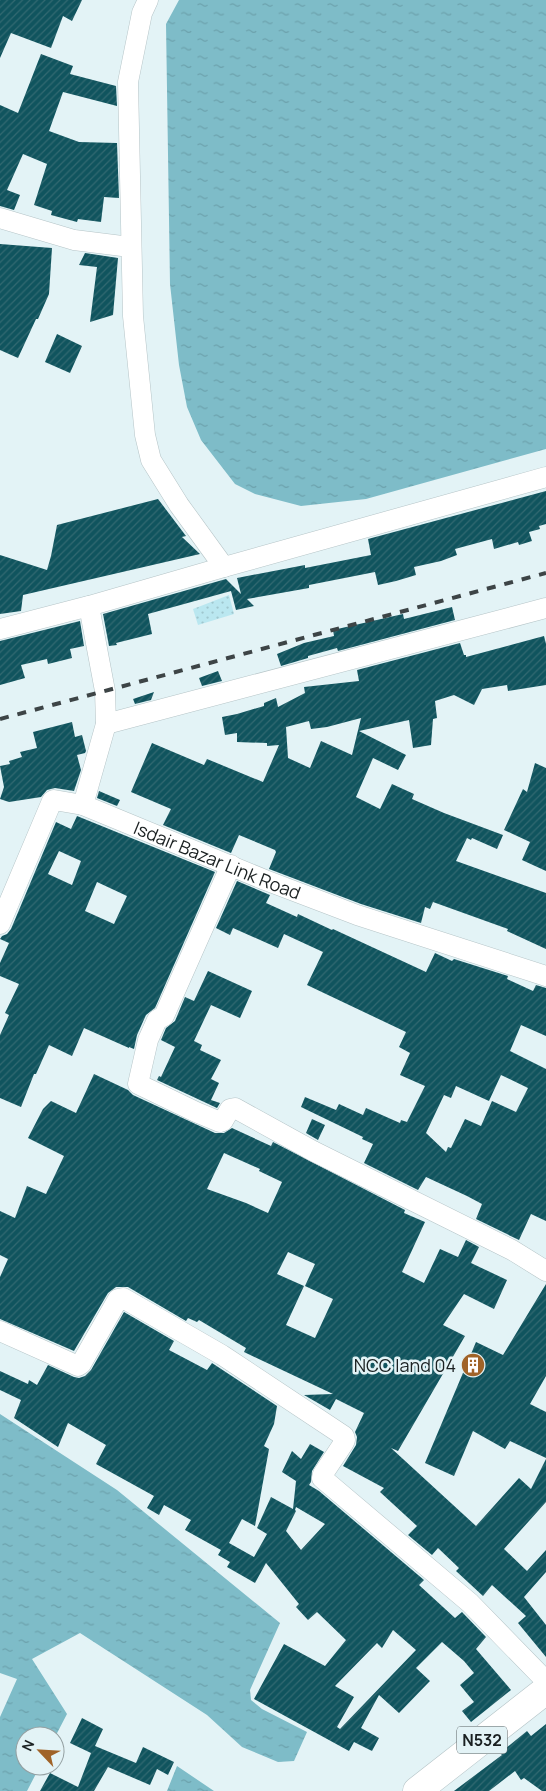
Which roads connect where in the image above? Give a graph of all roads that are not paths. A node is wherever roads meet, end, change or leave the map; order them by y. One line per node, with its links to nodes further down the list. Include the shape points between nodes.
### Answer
1 (148, 0): 3 (street, via 142,13 128,82)
2 (0, 218): 3 (street, via 74,240)
3 (130, 247): 5 (street, via 133,316 145,435 151,460)
4 (546, 477): 5 (street)
5 (224, 567): 6 (street)
6 (89, 606): 8 (street); 9 (street, via 105,691)
7 (546, 608): 9 (street)
8 (0, 629)
9 (106, 724): 10 (street)
10 (83, 805): 11 (street, Isdair Bazar Link Road); 12 (street, Isdair Bazar Link Road, via 52,801)
11 (231, 865): 13 (street, Isdair Bazar Link Road, via 357,915); 14 (street, via 164,1016 158,1020 148,1040 138,1084 220,1122 230,1108 235,1108)
12 (0, 924)
13 (546, 976)
14 (546, 1270)
15 (0, 1332): 16 (street, via 78,1366 118,1299 123,1298 222,1355 344,1436 343,1444 322,1478 470,1603)
16 (546, 1681)
17 (546, 1690): 18 (highway, N532)
18 (417, 1791)

